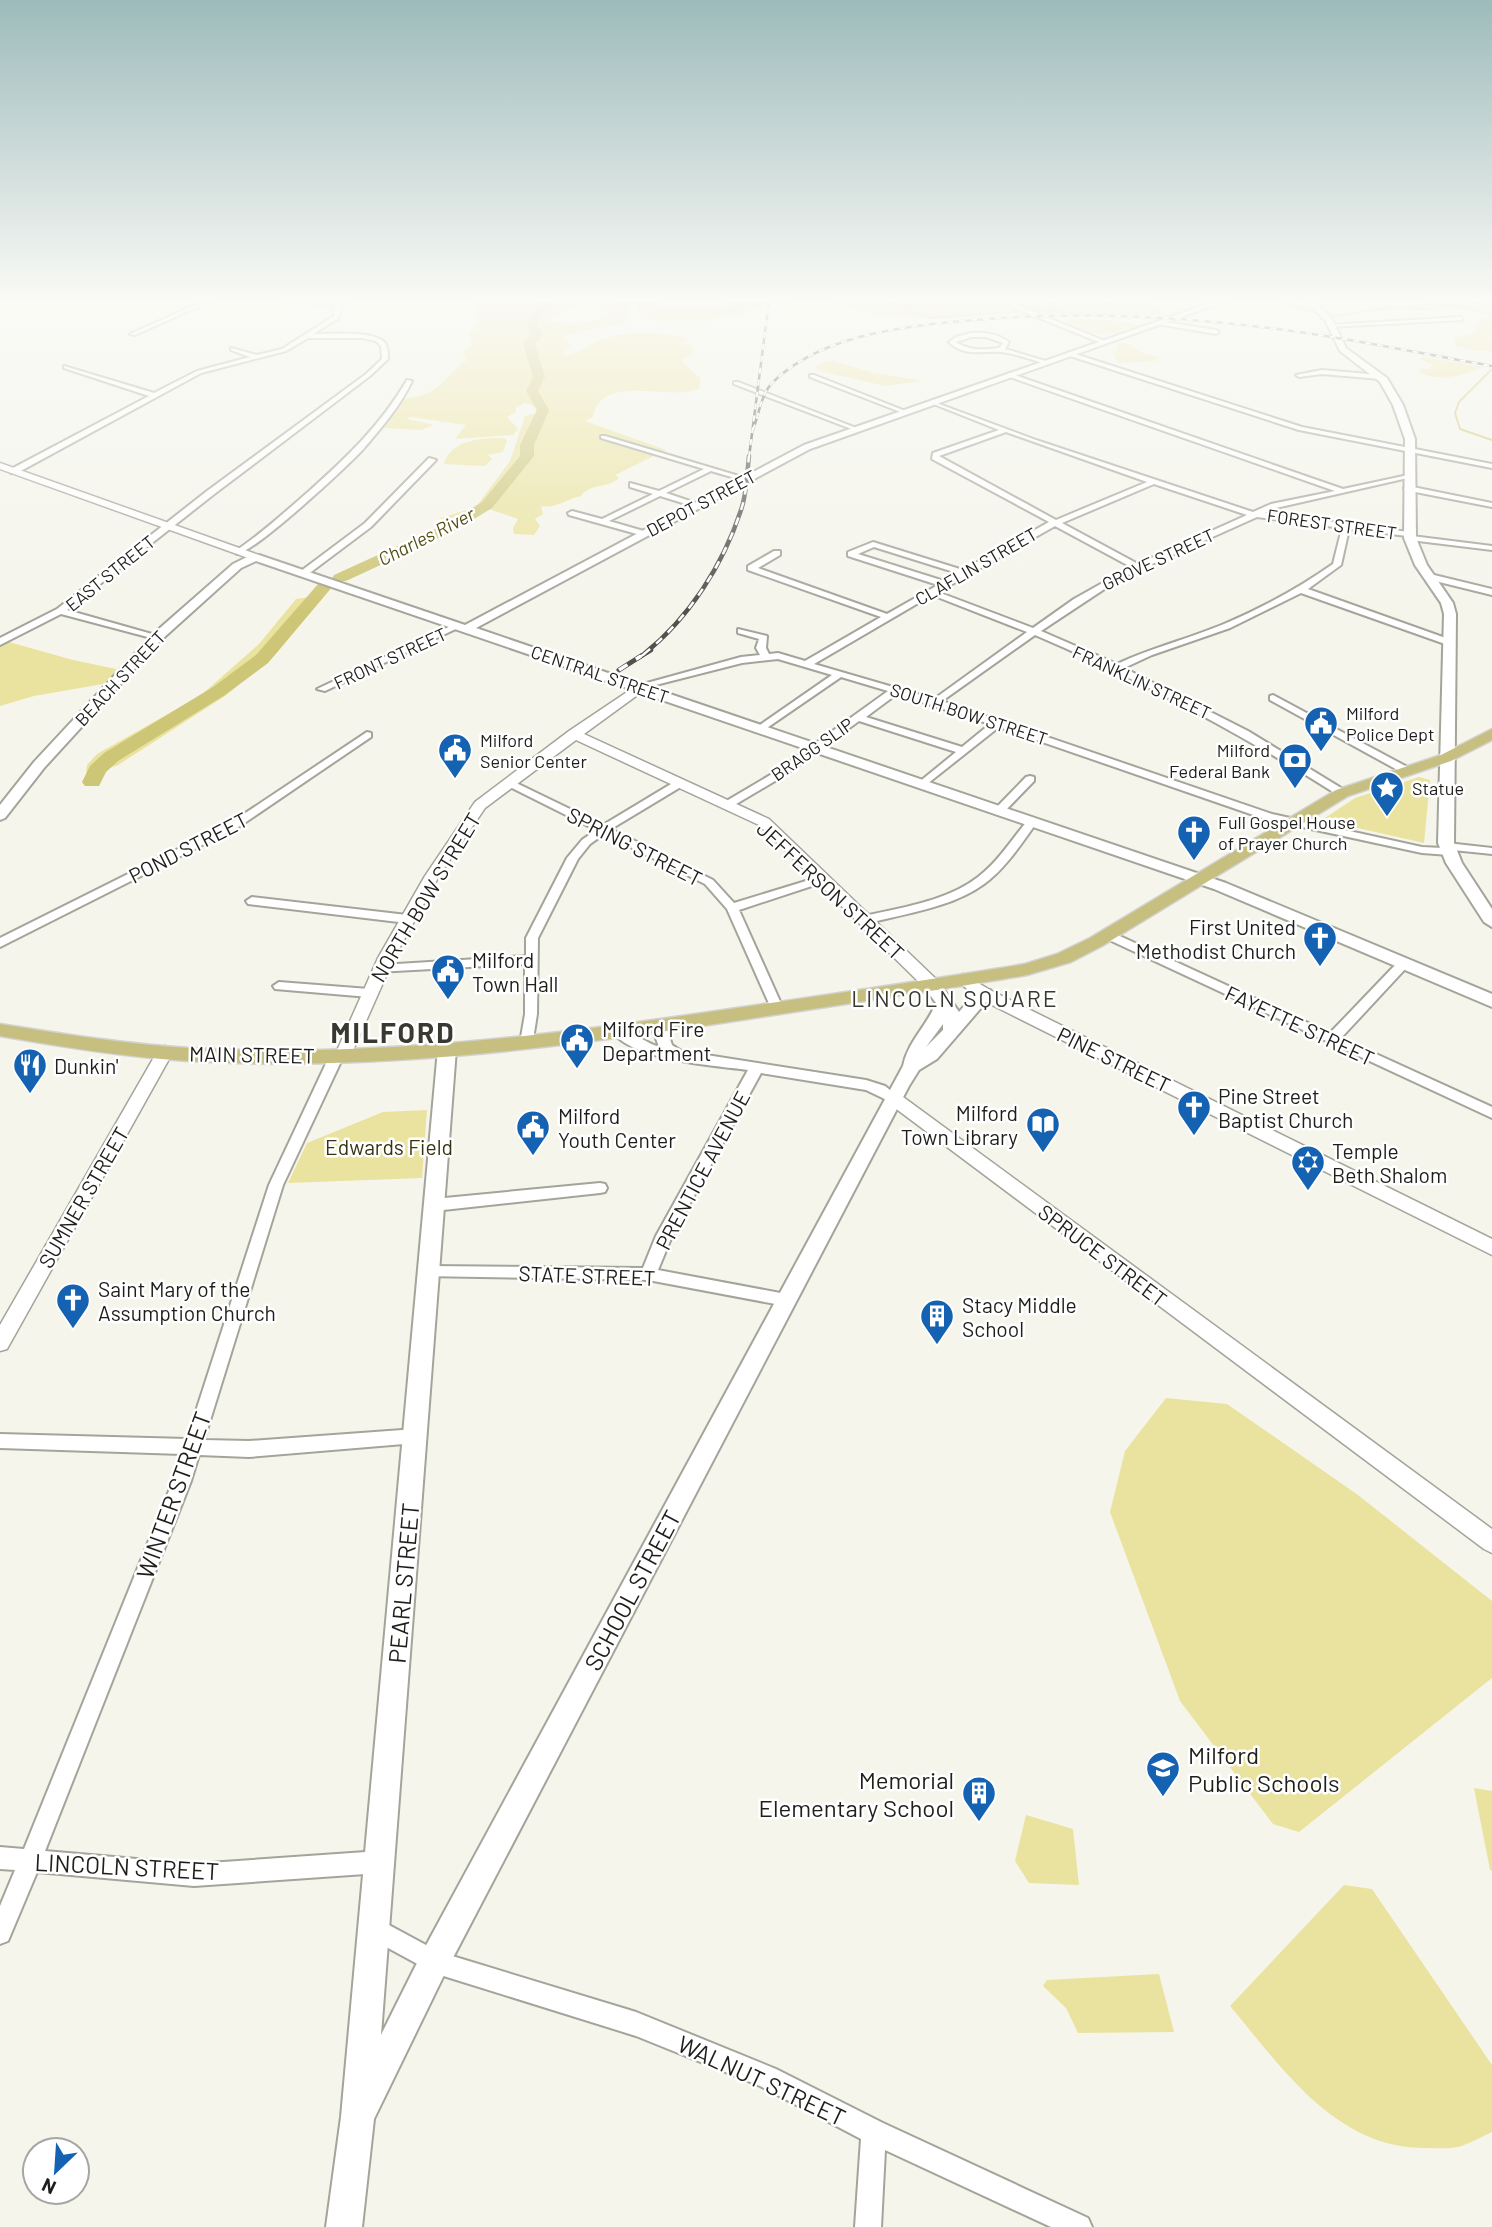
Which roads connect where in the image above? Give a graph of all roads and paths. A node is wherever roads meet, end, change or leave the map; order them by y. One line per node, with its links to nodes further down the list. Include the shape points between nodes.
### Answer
1 (139, 405): 20 (street)
2 (328, 405): 34 (street, EAST STREET)
3 (394, 405): 38 (street, via 361,448)
4 (793, 405): 12 (street)
5 (887, 405): 11 (street)
6 (925, 405): 11 (main road, DEPOT STREET)
7 (941, 405): 13 (street, FOREST STREET)
8 (1096, 405): 25 (street)
9 (1227, 405): 15 (street, via 1301,429)
10 (1398, 405): 15 (main road)
11 (905, 412): 12 (main road, DEPOT STREET)
12 (856, 429): 21 (main road, DEPOT STREET, via 803,449)
13 (1006, 430): 22 (street, FOREST STREET); 32 (street, via 935,457)
14 (603, 437): 19 (street)
15 (1410, 450): 18 (street); 23 (main road)
16 (432, 460): 42 (street, via 368,525)
17 (0, 466): 20 (street, CENTRAL STREET)
18 (1492, 466)
19 (710, 469): 21 (street); 26 (street)
20 (15, 471): 34 (street, CENTRAL STREET)
21 (745, 479): 28 (main road, DEPOT STREET)
22 (1154, 481): 30 (street, FOREST STREET); 32 (street, CLAFLIN STREET)
23 (1408, 482): 25 (street, GROVE STREET); 27 (street); 36 (main road)
24 (633, 485): 26 (street)
25 (1342, 490): 30 (street, GROVE STREET)
26 (659, 494): 28 (street); 31 (street)
27 (1492, 505)
28 (696, 506): 35 (main road, DEPOT STREET)
29 (572, 513): 31 (street)
30 (1254, 514): 33 (street, FOREST STREET); 41 (street, GROVE STREET)
31 (603, 522): 35 (street)
32 (1055, 522): 41 (street); 43 (street, CLAFLIN STREET)
33 (1346, 526): 36 (street, FOREST STREET); 46 (street, via 1337,565)
34 (167, 527): 38 (street, CENTRAL STREET); 49 (street, EAST STREET)
35 (644, 534): 51 (main road, DEPOT STREET)
36 (1409, 536): 37 (street, FOREST STREET); 44 (main road)
37 (1492, 548)
38 (240, 552): 40 (street, CENTRAL STREET)
39 (777, 553): 50 (street, via 751,568)
40 (255, 557): 42 (main road, CENTRAL STREET); 54 (main road, BEACH STREET, via 237,566)
41 (1138, 567): 53 (street, GROVE STREET, via 1095,589)
42 (304, 573): 51 (main road, CENTRAL STREET)
43 (965, 573): 45 (street, CLAFLIN STREET); 45 (street, via 874,544 851,554)
44 (1430, 577): 48 (street); 56 (main road, via 1447,603)
45 (945, 584): 47 (street, CLAFLIN STREET)
46 (1301, 590): 56 (street); 59 (street, via 1227,626)
47 (931, 592): 50 (street, CLAFLIN STREET); 53 (street, FRANKLIN STREET)
48 (1492, 592)
49 (60, 611): 54 (street, EAST STREET); 55 (street)
50 (888, 617): 58 (street, CLAFLIN STREET)
51 (462, 628): 61 (main road, CENTRAL STREET); 62 (street, FRONT STREET)
52 (741, 631): 57 (street, via 764,638 761,648)
53 (1035, 631): 59 (street, FRANKLIN STREET); 65 (street, GROVE STREET)
54 (156, 638): 83 (main road, BEACH STREET, via 48,755)
55 (0, 642)
56 (1451, 643): 74 (main road)
57 (765, 656): 58 (street, SOUTH BOW STREET); 61 (street, SOUTH BOW STREET)
58 (805, 665): 60 (street, SOUTH BOW STREET)
59 (1114, 668): 80 (street, FRANKLIN STREET, via 1244,731)
60 (838, 675): 63 (street, SOUTH BOW STREET); 68 (street)
61 (639, 688): 68 (main road, CENTRAL STREET); 69 (street, NORTH BOW STREET)
62 (322, 689)
63 (896, 691): 65 (street, SOUTH BOW STREET); 66 (street, BRAGG SLIP)
64 (1273, 698): 75 (street)
65 (935, 702): 67 (street, SOUTH BOW STREET)
66 (857, 718): 72 (street, BRAGG SLIP); 73 (street)
67 (998, 723): 73 (street); 85 (street, SOUTH BOW STREET)
68 (761, 729): 72 (main road, CENTRAL STREET)
69 (573, 734): 77 (street, NORTH BOW STREET); 78 (street, JEFFERSON STREET)
70 (367, 735): 97 (street, POND STREET, via 236,824)
71 (1489, 738): 74 (main road, MAIN STREET)
72 (816, 748): 79 (main road, CENTRAL STREET); 81 (street, BRAGG SLIP)
73 (963, 751): 79 (street)
74 (1446, 758): 75 (main road, MAIN STREET); 87 (main road)
75 (1407, 771): 80 (main road, MAIN STREET)
76 (1030, 779): 82 (street)
77 (508, 782): 86 (street, SPRING STREET); 93 (street, NORTH BOW STREET, via 480,805)
78 (680, 783): 81 (street, JEFFERSON STREET); 86 (street)
79 (922, 785): 82 (main road, CENTRAL STREET)
80 (1342, 793): 85 (main road, MAIN STREET)
81 (727, 805): 89 (street, JEFFERSON STREET, via 767,824)
82 (999, 811): 84 (main road, CENTRAL STREET)
83 (0, 815)
84 (1032, 822): 90 (main road, CENTRAL STREET); 94 (street, via 974,886)
85 (1294, 822): 87 (street, SOUTH BOW STREET, via 1422,850); 90 (main road, MAIN STREET)
86 (604, 829): 92 (street, SPRING STREET, via 703,878); 98 (street, via 573,858 532,938)
87 (1448, 849): 88 (street, SOUTH BOW STREET); 95 (main road)
88 (1492, 851)
89 (822, 879): 92 (street); 94 (street, JEFFERSON STREET)
90 (1201, 880): 96 (main road, MAIN STREET); 99 (main road, CENTRAL STREET)
91 (253, 901): 93 (street)
92 (732, 908): 109 (street, SPRING STREET)
93 (407, 919): 100 (street, NORTH BOW STREET)
94 (864, 920): 103 (street, JEFFERSON STREET)
95 (1492, 922)
96 (1110, 934): 101 (main road, MAIN STREET, via 1057,960); 114 (street, FAYETTE STREET)
97 (0, 943)
98 (531, 960): 100 (street); 115 (street)
99 (1403, 964): 107 (main road, CENTRAL STREET); 114 (street)
100 (381, 969): 105 (street, NORTH BOW STREET)
101 (1007, 972): 102 (main road, MAIN STREET); 106 (main road)
102 (963, 979): 103 (main road, MAIN STREET); 106 (street, PINE STREET)
103 (931, 984): 108 (main road); 109 (main road, MAIN STREET)
104 (279, 986): 105 (street)
105 (369, 993): 118 (street, NORTH BOW STREET)
106 (984, 995): 113 (main road, SCHOOL STREET); 126 (street, PINE STREET)
107 (1492, 1001)
108 (944, 1004): 113 (main road, via 954,1020); 120 (main road, SCHOOL STREET, via 918,1041)
109 (777, 1008): 110 (main road, MAIN STREET)
110 (659, 1027): 112 (main road, MAIN STREET); 119 (street, via 666,1047)
111 (0, 1030): 117 (main road, MAIN STREET, via 86,1045)
112 (620, 1033): 115 (main road, MAIN STREET); 119 (street, SPRUCE STREET, via 647,1049)
113 (949, 1035): 120 (main road, SCHOOL STREET)
114 (1332, 1039): 123 (street, FAYETTE STREET)
115 (527, 1043): 116 (main road, MAIN STREET)
116 (447, 1049): 118 (main road, MAIN STREET); 125 (main road, PEARL STREET)
117 (165, 1052): 118 (main road, MAIN STREET); 130 (street, SUMNER STREET)
118 (340, 1055): 133 (street, WINTER STREET, via 272,1196)
119 (678, 1055): 121 (street, SPRUCE STREET)
120 (912, 1066): 122 (main road, SCHOOL STREET)
121 (757, 1067): 122 (street, SPRUCE STREET, via 866,1085); 128 (street, PRENTICE AVENUE, via 664,1236)
122 (893, 1098): 129 (main road, SCHOOL STREET); 134 (street, SPRUCE STREET)
123 (1492, 1113)
124 (600, 1188): 125 (street)
125 (434, 1205): 127 (main road, PEARL STREET)
126 (1492, 1248)
127 (428, 1272): 128 (street, STATE STREET); 131 (main road, PEARL STREET)
128 (648, 1274): 129 (street, STATE STREET)
129 (786, 1300): 140 (main road, SCHOOL STREET)
130 (0, 1343)
131 (416, 1436): 133 (street, via 267,1448); 137 (main road, PEARL STREET)
132 (0, 1441): 133 (street)
133 (193, 1447): 136 (street, WINTER STREET)
134 (1492, 1542)
135 (0, 1858): 136 (street, LINCOLN STREET)
136 (30, 1862): 137 (street, LINCOLN STREET, via 194,1875); 139 (street, WINTER STREET)
137 (380, 1862): 138 (main road, PEARL STREET)
138 (374, 1928): 140 (street, WALNUT STREET); 141 (main road, PEARL STREET)
139 (0, 1933)
140 (434, 1962): 141 (main road, SCHOOL STREET); 142 (street, WALNUT STREET, via 636,2024 768,2077)
141 (358, 2117): 143 (main road, PEARL STREET)
142 (874, 2132): 144 (street); 145 (street, WALNUT STREET)
143 (344, 2227)
144 (868, 2227)
145 (1079, 2227)

